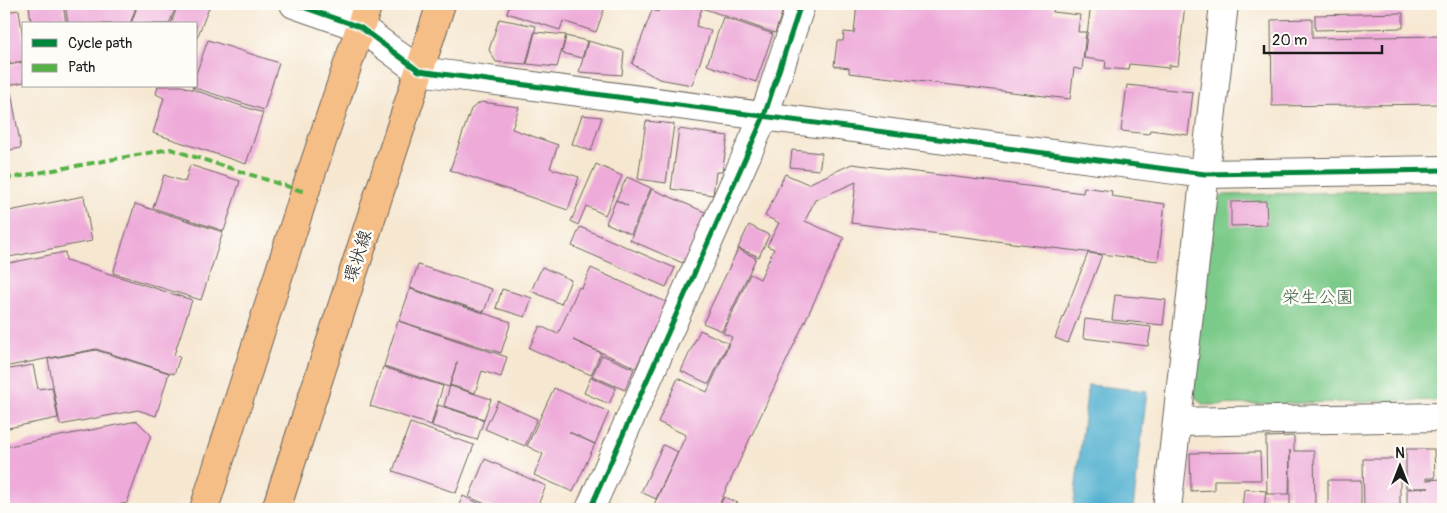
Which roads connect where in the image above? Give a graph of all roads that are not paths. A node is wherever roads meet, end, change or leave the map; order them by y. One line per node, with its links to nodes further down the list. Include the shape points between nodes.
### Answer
1 (294, 4): 5 (street)
2 (441, 4): 6 (main road, 環状線)
3 (801, 4): 7 (street)
4 (1224, 4): 9 (street)
5 (364, 15): 6 (street); 12 (main road)
6 (419, 71): 7 (street); 13 (main road, 環状線)
7 (764, 116): 9 (street); 14 (street)
8 (1443, 170): 9 (street)
9 (1204, 174): 11 (street)
10 (1443, 417): 11 (street)
11 (1177, 422): 15 (street)
12 (204, 509)
13 (276, 509)
14 (590, 509)
15 (1167, 509)

